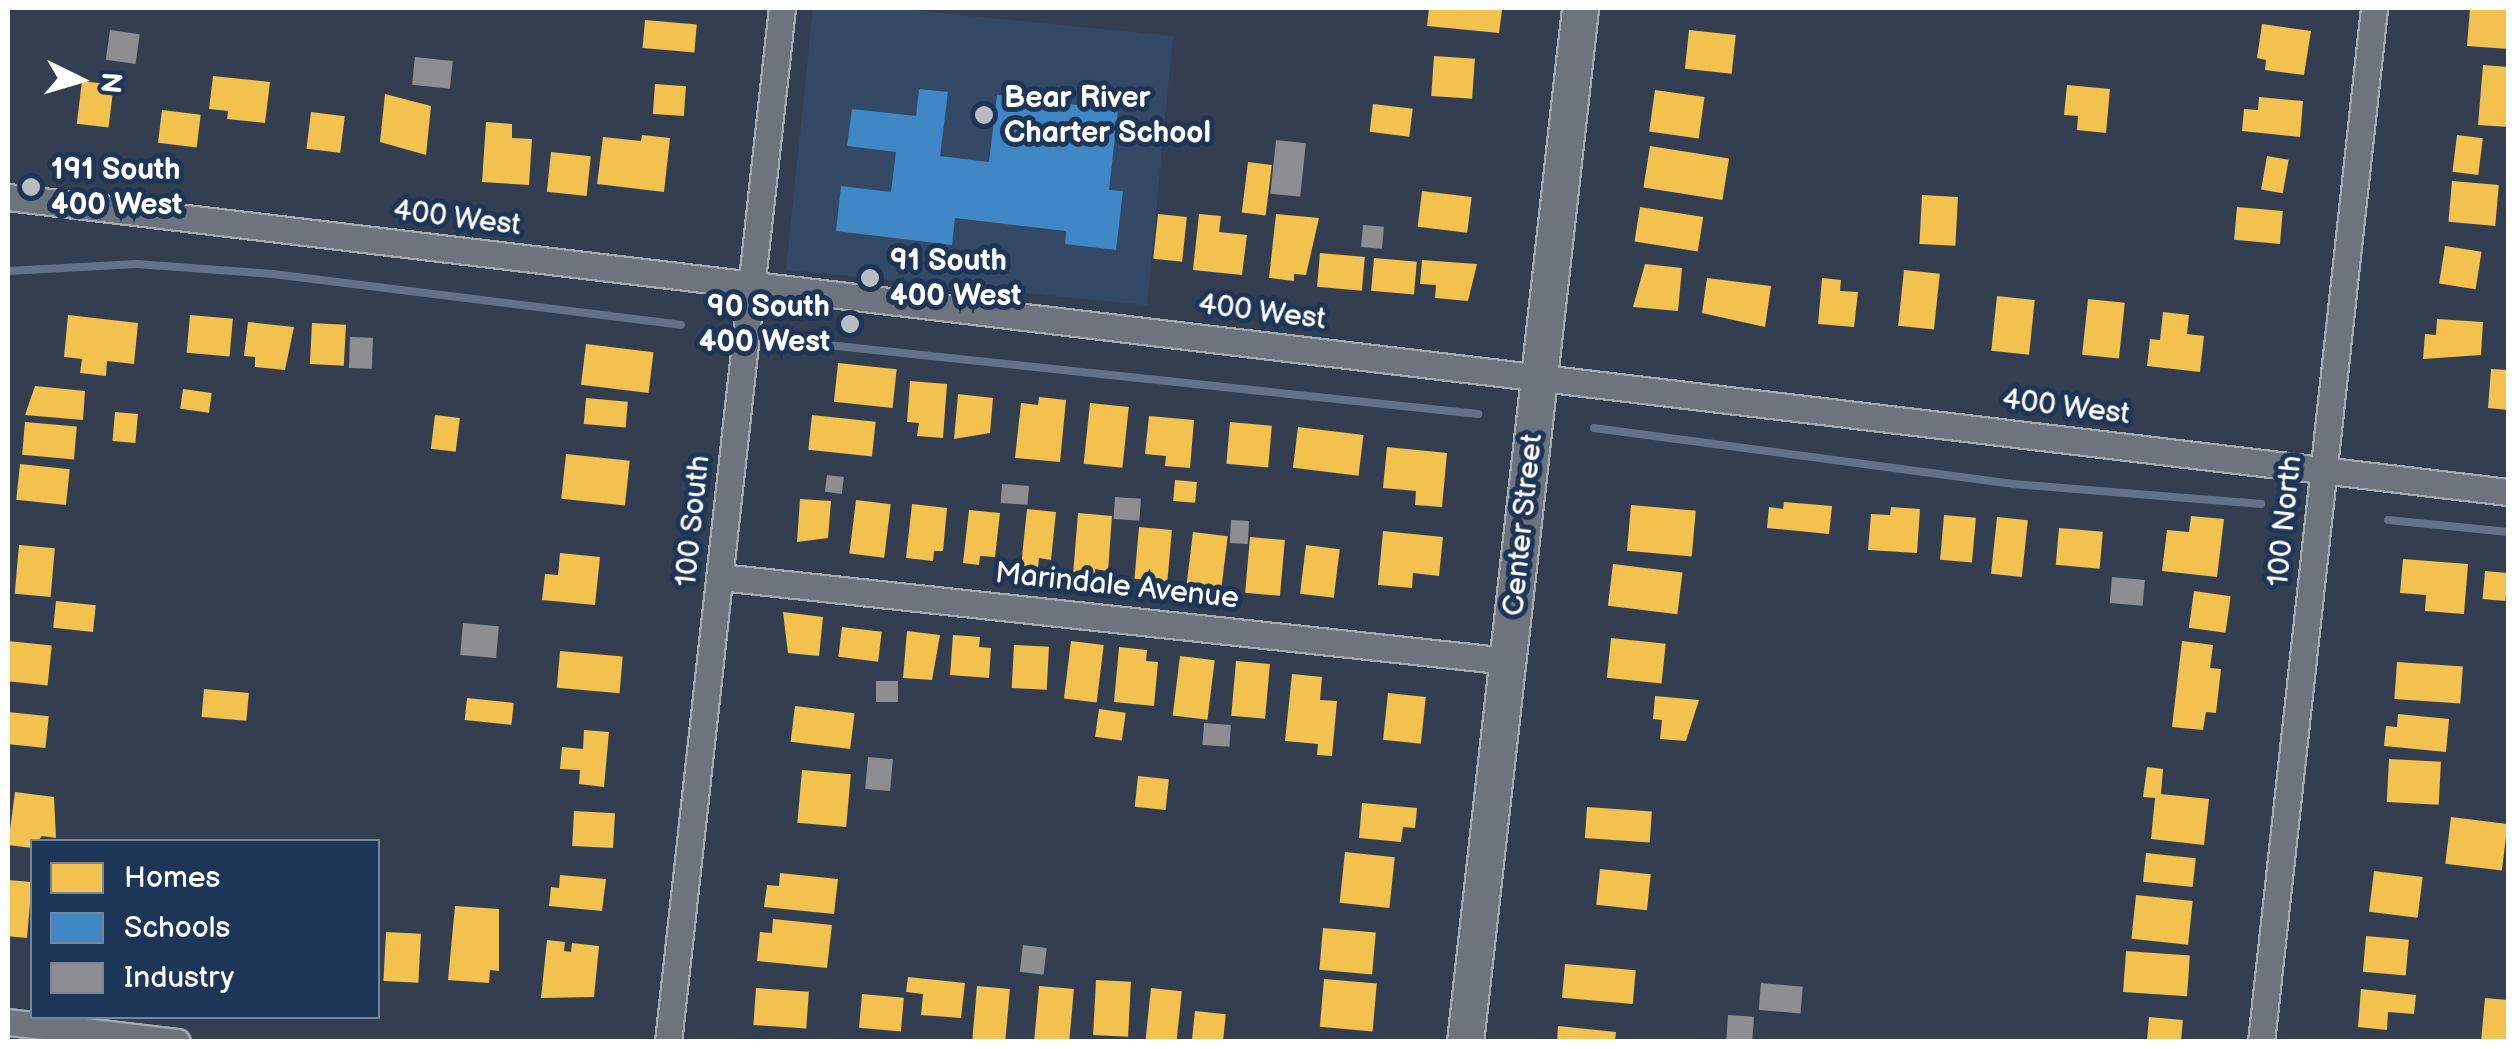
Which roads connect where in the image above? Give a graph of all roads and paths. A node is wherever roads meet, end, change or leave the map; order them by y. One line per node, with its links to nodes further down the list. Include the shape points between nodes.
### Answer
1 (782, 8): 5 (street, 100 South)
2 (1580, 8): 6 (street, Center Street)
3 (2374, 8): 7 (street, 100 North)
4 (8, 198): 5 (street, 400 West)
5 (752, 285): 6 (street, 400 West); 9 (street, 100 South)
6 (1539, 377): 7 (street, 400 West); 10 (street, Center Street)
7 (2324, 470): 8 (street, 400 West); 15 (street, 100 North)
8 (2508, 492)
9 (720, 577): 10 (street, Marindale Avenue); 13 (street, 100 South)
10 (1508, 661): 14 (street, Center Street)
11 (8, 1022): 12 (street)
12 (176, 1042)
13 (668, 1042)
14 (1465, 1042)
15 (2261, 1042)

